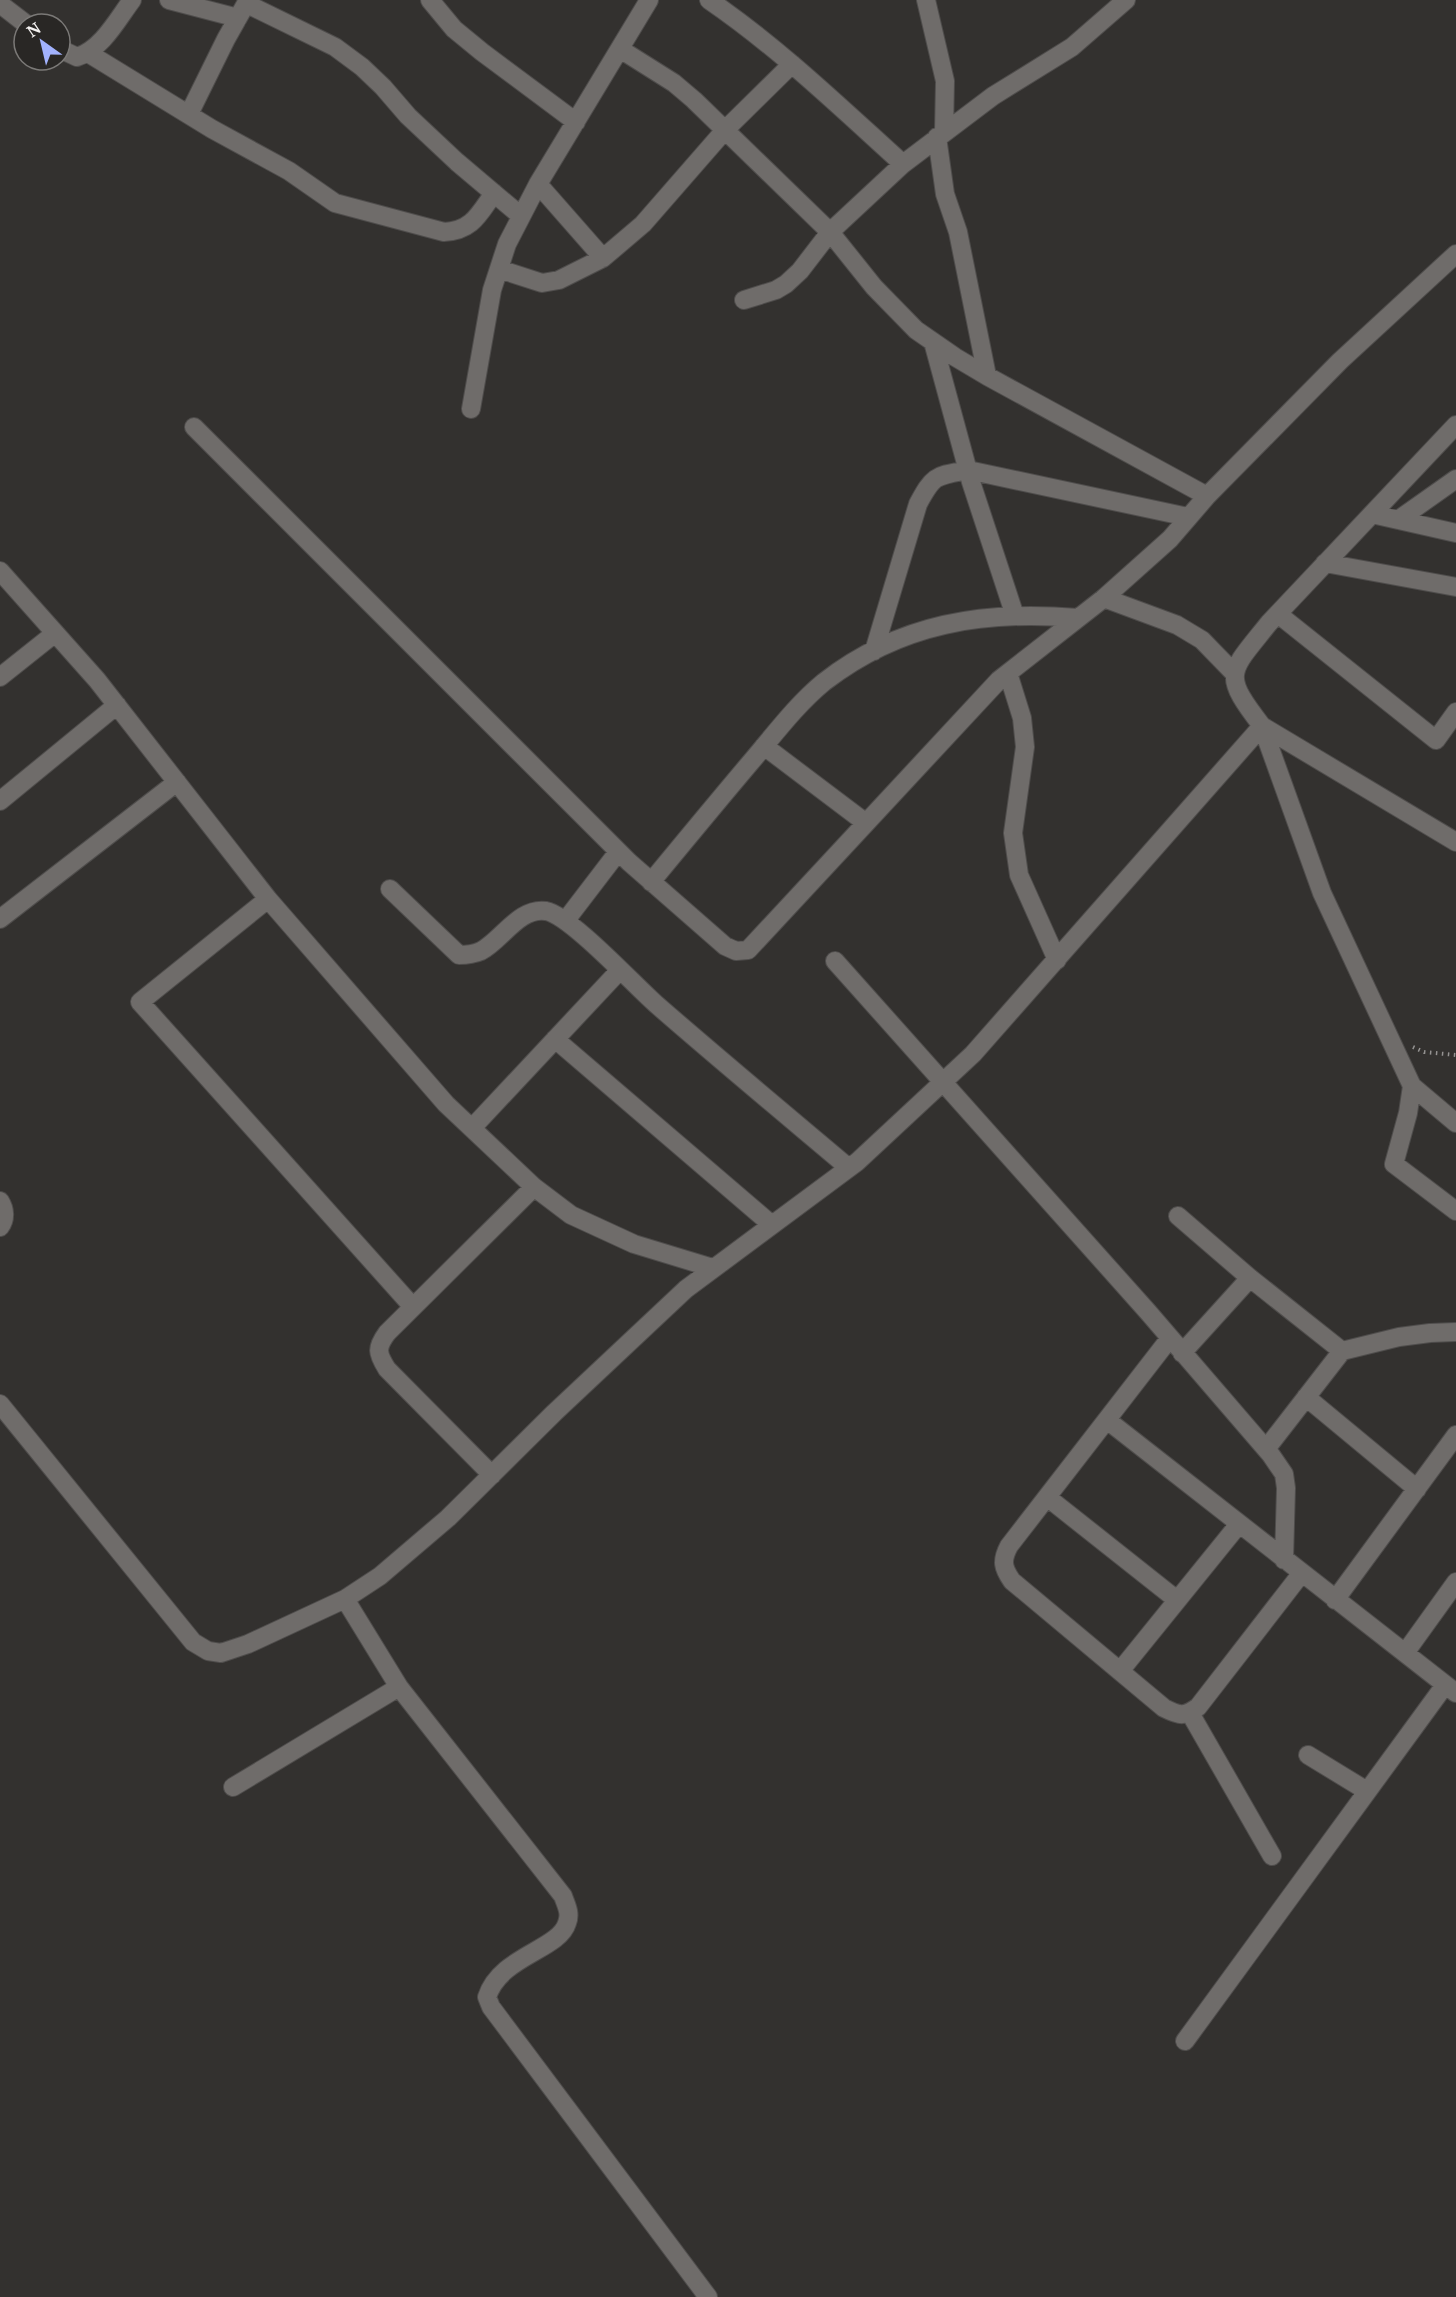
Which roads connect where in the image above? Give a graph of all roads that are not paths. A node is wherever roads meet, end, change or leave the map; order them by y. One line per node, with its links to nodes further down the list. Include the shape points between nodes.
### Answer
1 (132, 0): 10 (street)
2 (169, 0): 8 (street)
3 (430, 0): 14 (street, via 454,29)
4 (649, 0): 9 (street)
5 (709, 0): 12 (street)
6 (926, 0): 16 (street, via 945,81)
7 (1126, 0): 16 (street, via 1071,47)
8 (244, 7): 13 (street); 19 (street, via 335,47 362,67 408,116)
9 (620, 48): 14 (street); 15 (street, via 675,83)
10 (88, 53): 11 (street); 13 (street)
11 (72, 55)
12 (792, 64): 15 (street); 17 (street)
13 (189, 114): 19 (street, via 335,202 444,232 456,232 471,224)
14 (576, 122): 18 (street)
15 (725, 130): 21 (street); 23 (street, via 643,224)
16 (941, 134): 17 (street); 27 (street, via 945,194 958,232)
17 (903, 164): 21 (street)
18 (538, 184): 20 (street); 23 (street)
19 (494, 193): 20 (street)
20 (522, 216): 24 (street)
21 (830, 232): 25 (street, via 786,284); 26 (street, via 874,287)
22 (1456, 254): 33 (street, via 1340,361)
23 (603, 258): 24 (street, via 559,280 542,283)
24 (499, 269): 28 (street)
25 (744, 300)
26 (933, 342): 27 (street); 31 (street)
27 (987, 376): 33 (street)
28 (471, 408)
29 (1456, 424): 34 (street)
30 (194, 427): 58 (street)
31 (968, 470): 35 (street); 43 (street); 46 (street, via 939,476 929,483 918,504)
32 (1456, 479): 36 (street)
33 (1206, 496): 35 (street)
34 (1372, 514): 36 (street); 38 (street)
35 (1188, 518): 41 (street)
36 (1398, 520): 37 (street)
37 (1456, 533)
38 (1325, 563): 40 (street); 42 (street)
39 (0, 571): 45 (street)
40 (1456, 587)
41 (1104, 598): 44 (street); 48 (street, via 1177,625 1202,640)
42 (1278, 614): 48 (street, via 1241,658); 51 (street, via 1436,740)
43 (1015, 616): 44 (street); 46 (street, via 955,621 897,639)
44 (1078, 618): 47 (street)
45 (54, 634): 49 (street); 50 (street)
46 (874, 651): 53 (street, via 823,683)
47 (1008, 673): 56 (street, via 947,733); 64 (street, via 1023,718 1025,747 1013,833 1019,875)
48 (1234, 674): 52 (street, via 1242,700)
49 (0, 677)
50 (117, 705): 54 (street); 55 (street)
51 (1456, 712)
52 (1262, 726): 57 (street); 64 (street); 69 (street, via 1322,893)
53 (764, 747): 56 (street); 59 (street)
54 (177, 782): 61 (street); 62 (street)
55 (0, 801)
56 (866, 823): 59 (street, via 748,950 736,951 725,946)
57 (1456, 843)
58 (618, 852): 59 (street); 63 (street)
59 (651, 882)
60 (390, 889): 63 (street, via 459,955 482,950 532,912 546,911)
61 (268, 899): 71 (street); 81 (street, via 140,1002)
62 (3, 911)
63 (566, 920): 66 (street)
64 (1057, 960): 68 (street)
65 (835, 961): 68 (street)
66 (620, 970): 67 (street); 72 (street)
67 (555, 1039): 71 (street); 77 (street)
68 (944, 1082): 72 (street); 83 (street)
69 (1412, 1086): 70 (street); 75 (street, via 1394,1164)
70 (1456, 1123)
71 (472, 1128): 73 (street)
72 (849, 1168): 77 (street)
73 (534, 1188): 79 (street, via 595,1227 634,1244); 81 (street)
74 (0, 1201): 78 (street, via 4,1208)
75 (1456, 1211)
76 (1178, 1216): 80 (street)
77 (772, 1225): 79 (street)
78 (0, 1227)
79 (713, 1268): 91 (street, via 686,1288)
80 (1250, 1278): 84 (street); 85 (street)
81 (413, 1307): 91 (street, via 380,1343 379,1356 387,1369)
82 (1456, 1332): 84 (street, via 1399,1337)
83 (1170, 1338): 85 (street); 88 (street)
84 (1342, 1351): 86 (street)
85 (1182, 1353): 90 (street)
86 (1306, 1397): 90 (street); 92 (street)
87 (0, 1404): 98 (street, via 193,1642 208,1651 221,1653 248,1644)
88 (1107, 1420): 93 (street); 94 (street)
89 (1456, 1435): 92 (street)
90 (1266, 1449): 95 (street, via 1284,1474)
91 (492, 1475): 98 (street, via 380,1576)
92 (1417, 1489): 100 (street)
93 (1047, 1497): 99 (street); 102 (street, via 1009,1546 1003,1558 1004,1569 1012,1581)
94 (1239, 1524): 95 (street); 99 (street)
95 (1284, 1560): 96 (street)
96 (1301, 1574): 100 (street); 105 (street)
97 (1456, 1582): 101 (street)
98 (345, 1599): 103 (street)
99 (1177, 1600): 102 (street)
100 (1335, 1600): 101 (street)
101 (1405, 1653): 104 (street)
102 (1120, 1671): 105 (street, via 1164,1708 1178,1715)
103 (399, 1687): 107 (street); 111 (street, via 562,1896 569,1911 561,1934 502,1971 490,1985 487,1996 491,2007)
104 (1450, 1689): 108 (street)
105 (1190, 1713): 109 (street)
106 (1308, 1755): 108 (street)
107 (233, 1787)
108 (1367, 1791): 110 (street)
109 (1272, 1856)
110 (1185, 2041)
111 (708, 2297)

